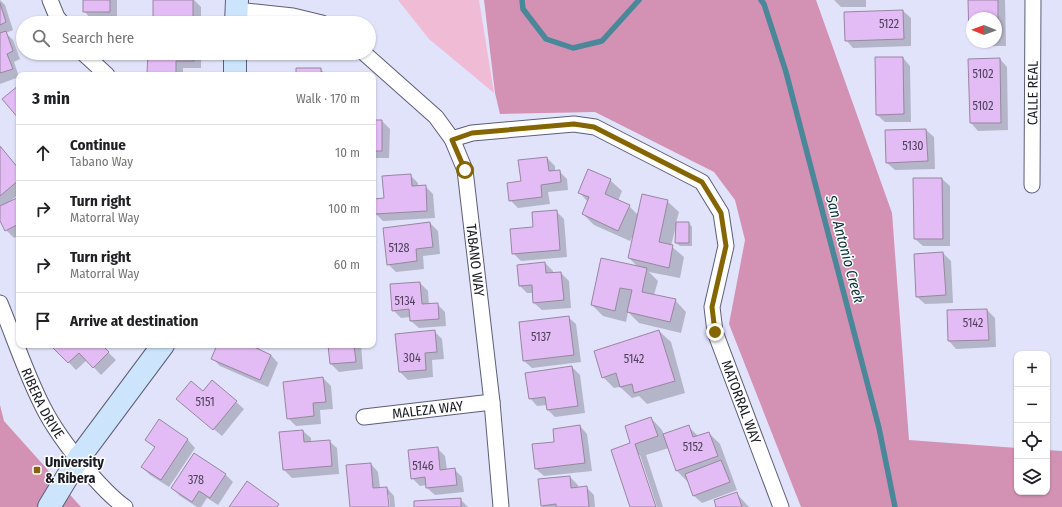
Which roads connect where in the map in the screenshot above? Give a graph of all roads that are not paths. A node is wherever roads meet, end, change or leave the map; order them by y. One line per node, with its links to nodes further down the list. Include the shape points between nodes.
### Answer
1 (50, 0): 4 (street)
2 (1033, 0): 12 (street, CALLE REAL)
3 (236, 11): 5 (street)
4 (58, 16)
5 (293, 16)
6 (91, 60): 9 (street)
7 (235, 60): 10 (street)
8 (372, 60): 11 (street, TABANO WAY, via 436,117)
9 (104, 72)
10 (235, 72)
11 (452, 140): 17 (street, TABANO WAY, via 465,170); 23 (street, MATORRAL WAY, via 472,133 574,124 594,127 702,182 721,213 726,246 712,307 715,332)
12 (1032, 185)
13 (0, 303): 14 (street, RIBERA DRIVE)
14 (16, 342)
15 (19, 348): 19 (street, RIBERA DRIVE, via 43,407)
16 (161, 348): 19 (street)
17 (492, 402): 18 (street, MALEZA WAY); 22 (street, TABANO WAY)
18 (364, 417)
19 (78, 459): 20 (street); 21 (street, RIBERA DRIVE)
20 (49, 507)
21 (125, 507)
22 (501, 507)
23 (781, 507)

